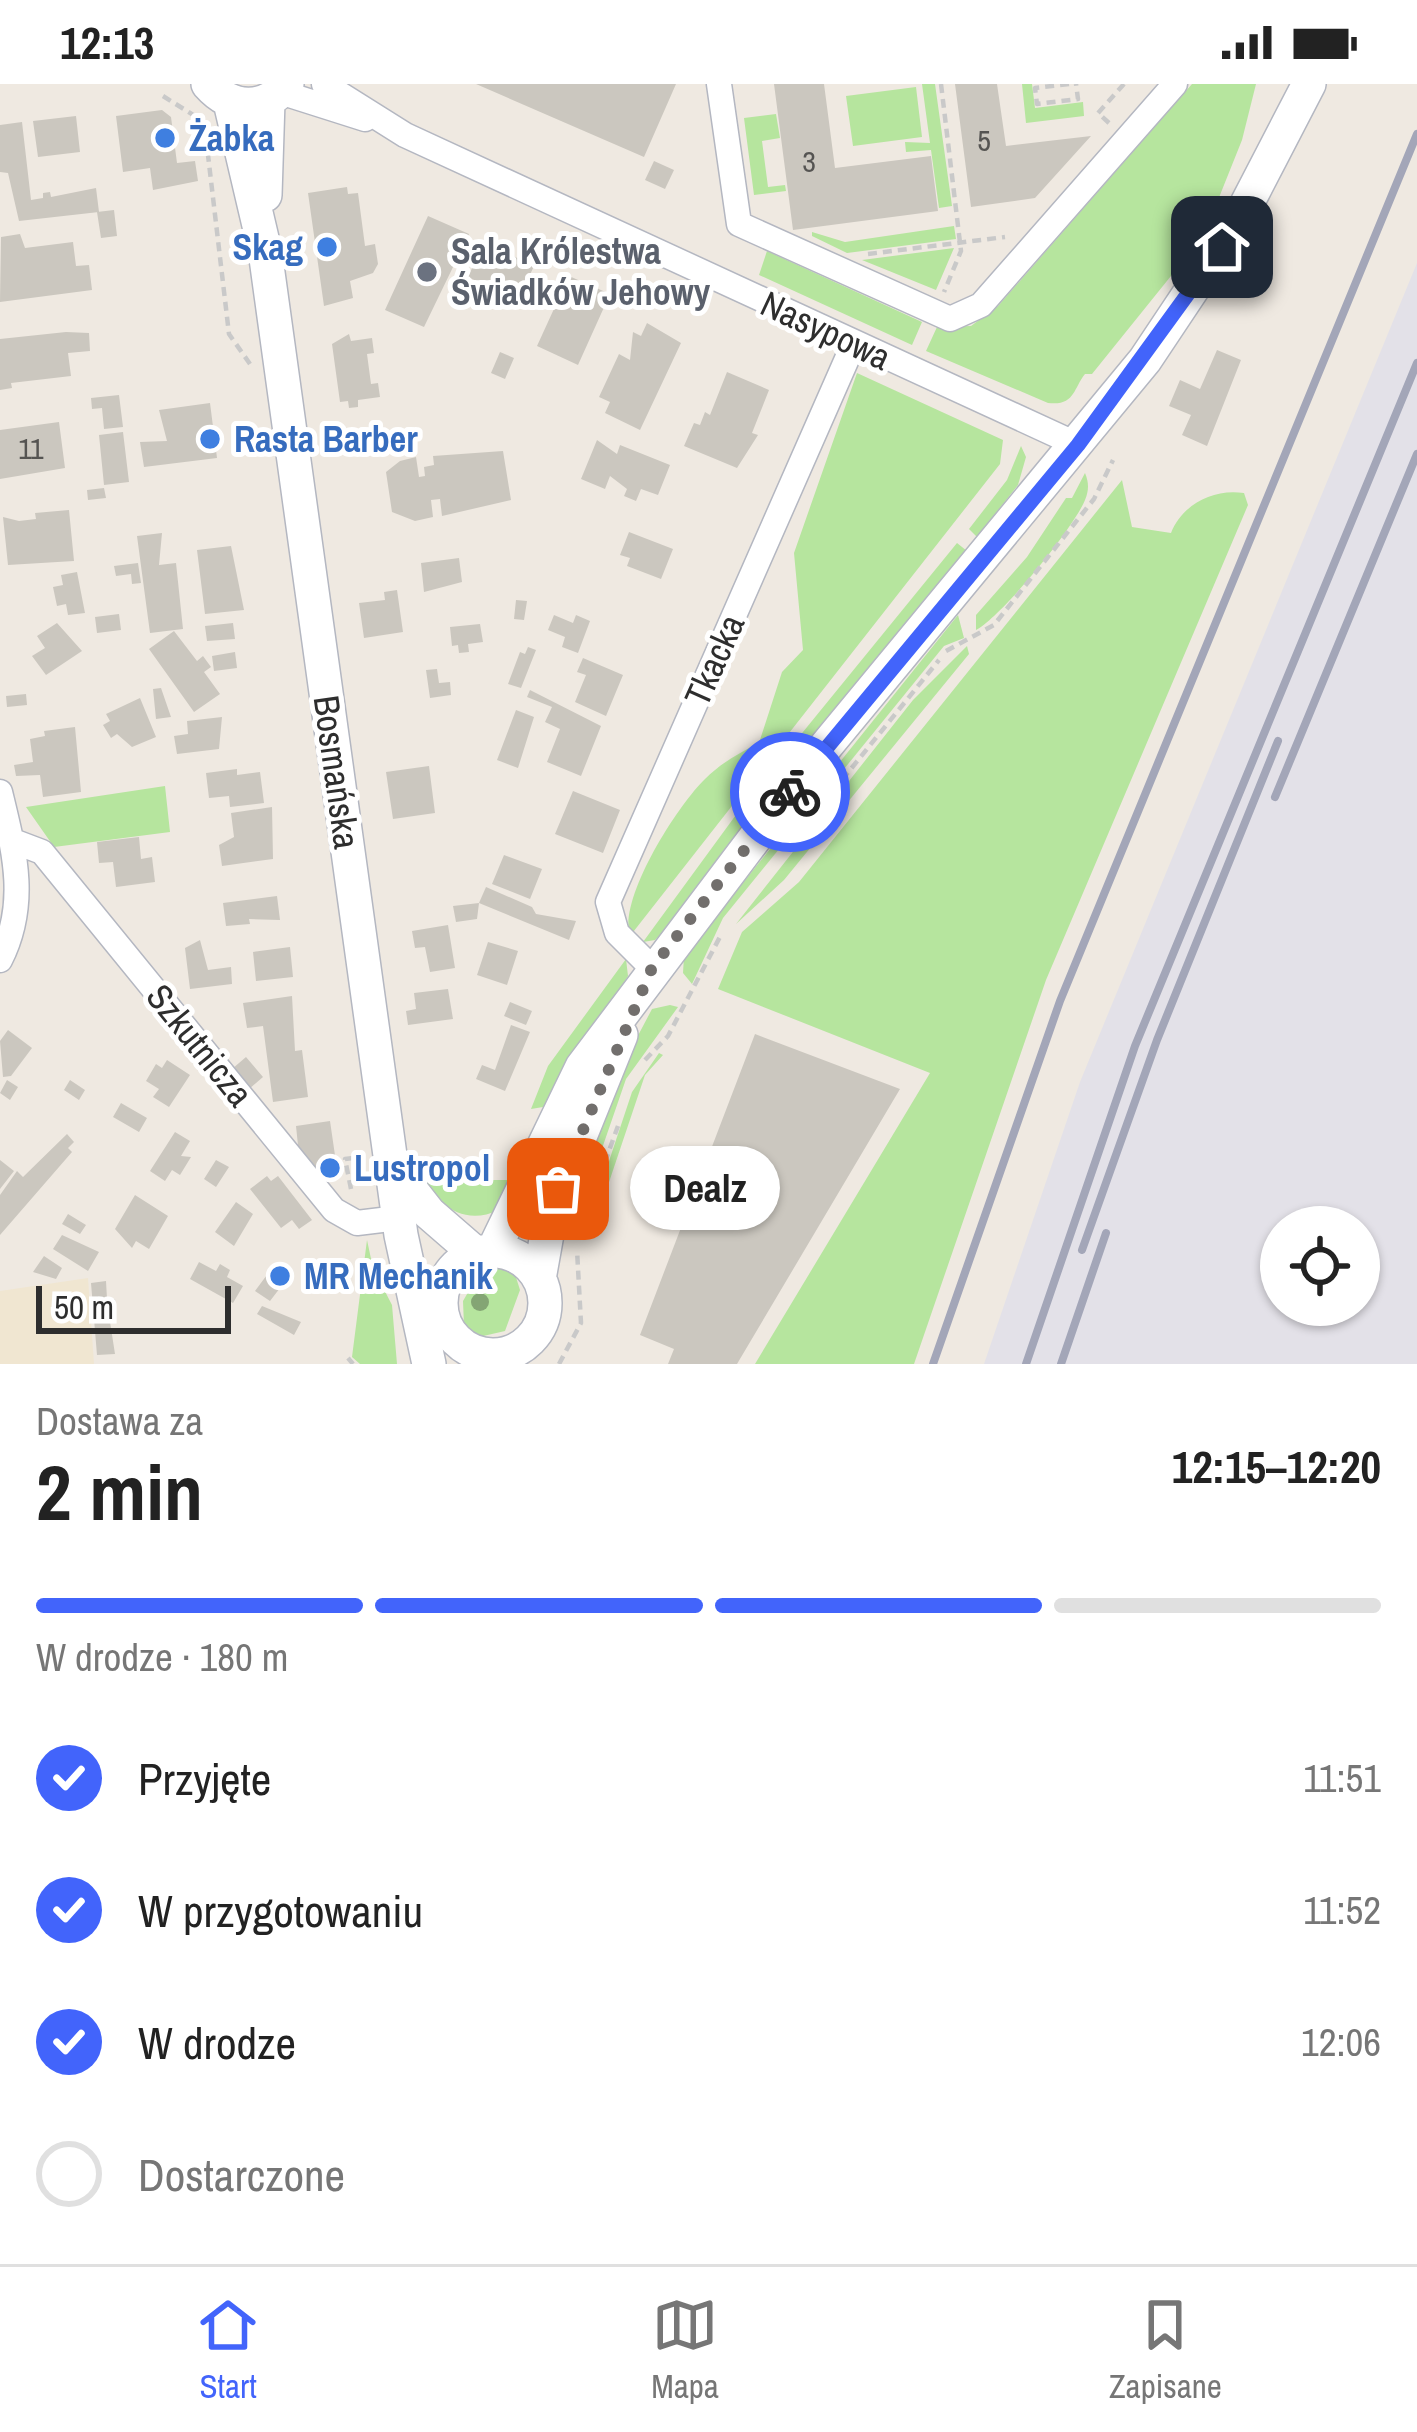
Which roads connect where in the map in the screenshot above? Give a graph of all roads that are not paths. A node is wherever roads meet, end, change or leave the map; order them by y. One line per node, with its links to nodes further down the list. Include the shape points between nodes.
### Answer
1 (324, 84): 7 (street, Nasypowa)
2 (719, 84): 3 (street, via 739,224 950,320 981,305)
3 (1175, 84)
4 (1309, 84): 10 (street, via 1206,274)
5 (278, 92): 6 (street); 7 (street, Nasypowa); 8 (street, Bosmańska)
6 (219, 93): 8 (street, Bosmańska)
7 (379, 122): 9 (street, Nasypowa)
8 (265, 251): 15 (street, Bosmańska)
9 (854, 343): 10 (street, Nasypowa); 14 (street, Tkacka, via 608,902 617,933)
10 (1078, 445): 14 (street)
11 (0, 792): 12 (street)
12 (13, 841): 13 (street, via 17,898); 16 (street, Szkutnicza, via 42,853 334,1210 357,1223)
13 (0, 960)
14 (652, 968): 17 (street, via 582,1066); 19 (street, via 552,1206)
15 (376, 1160): 16 (street, Bosmańska); 17 (street, via 429,1213)
16 (397, 1210): 18 (street, Bosmańska); 22 (street)
17 (484, 1251): 18 (street); 19 (street, via 530,1266)
18 (447, 1280): 20 (street)
19 (539, 1280): 21 (street, via 535,1332)
20 (448, 1350): 21 (street)
21 (489, 1361)
22 (429, 1364)

